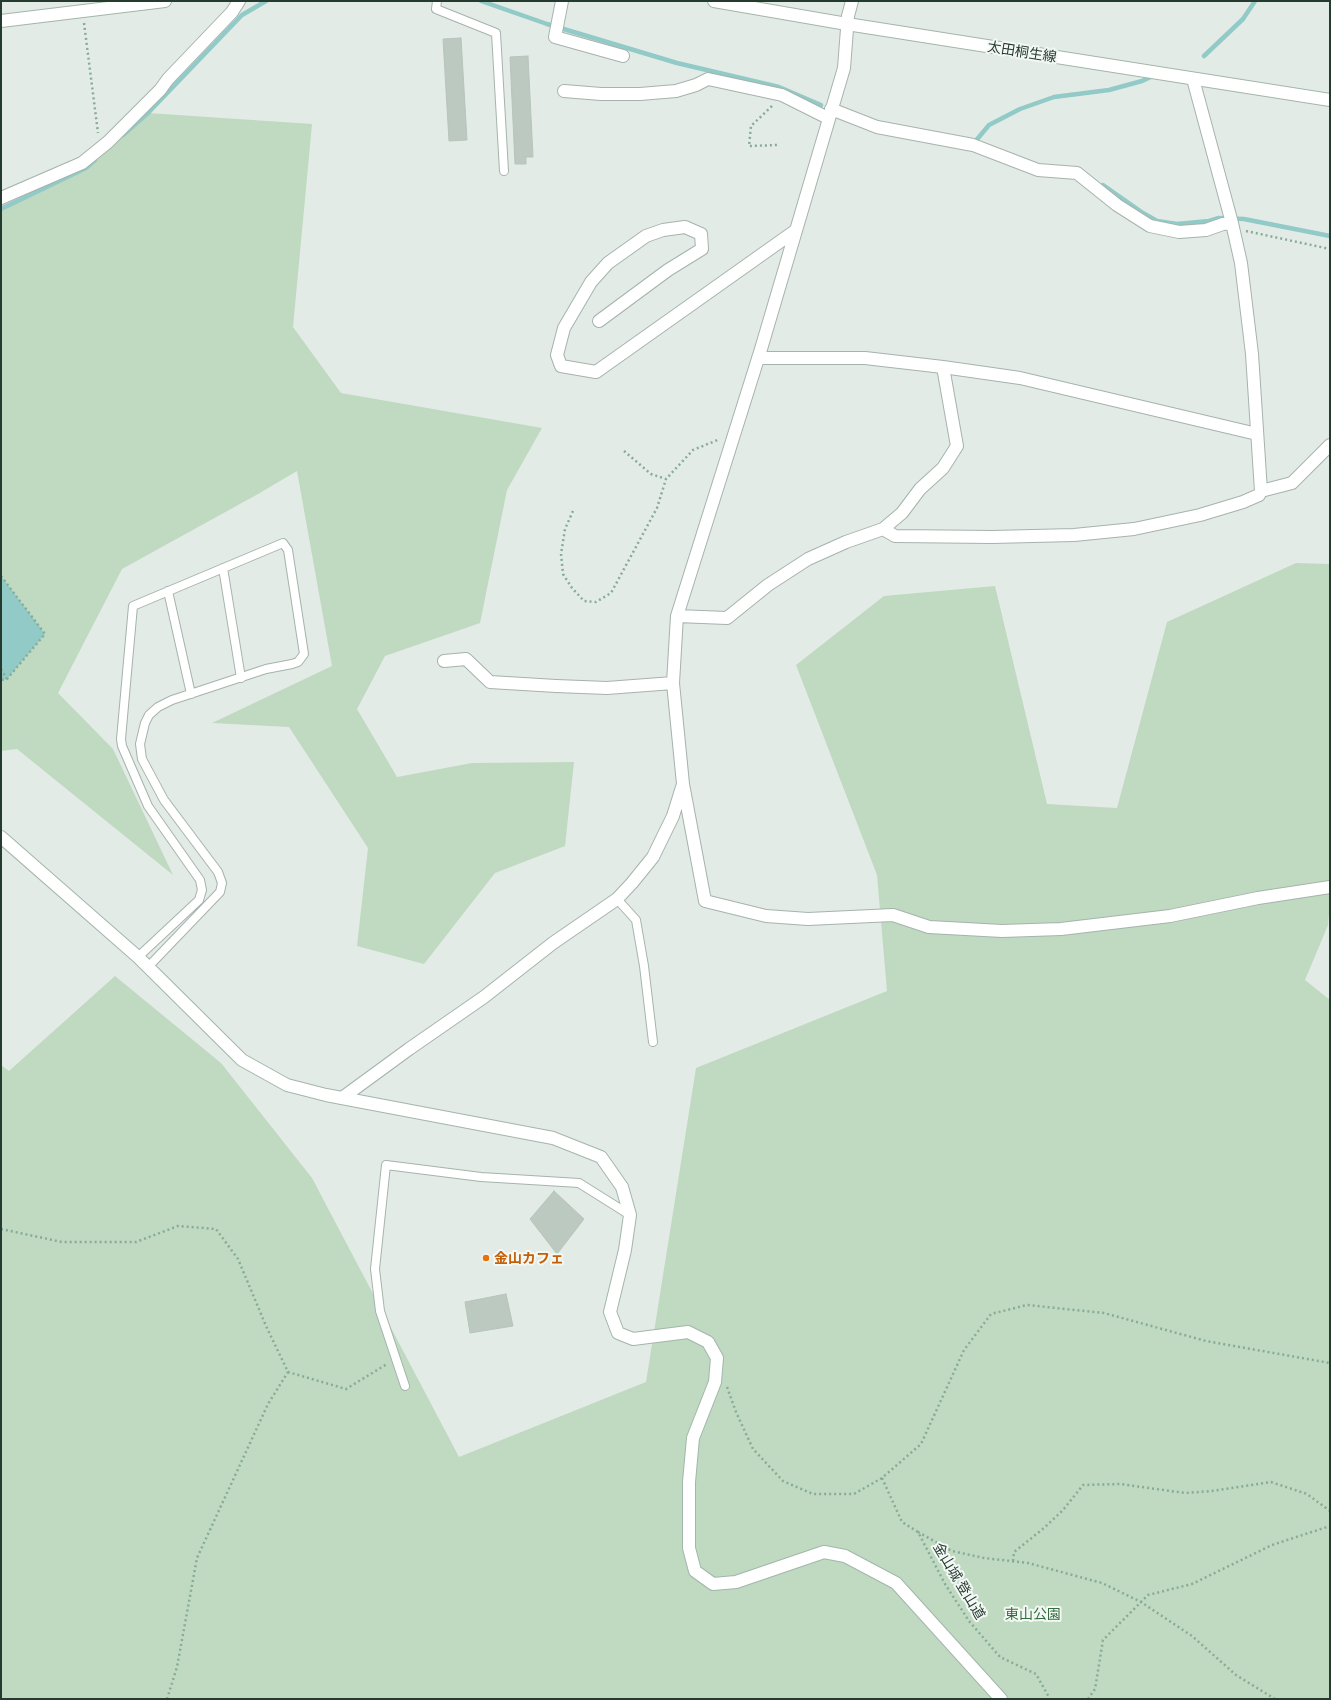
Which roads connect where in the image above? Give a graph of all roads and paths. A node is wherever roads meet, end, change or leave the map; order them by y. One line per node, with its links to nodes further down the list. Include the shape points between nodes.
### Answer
1 (165, 1): 7 (street)
2 (239, 1): 17 (street, via 232,12 160,90)
3 (437, 1): 18 (lane, via 436,9 496,33)
4 (562, 1): 10 (street, via 555,38)
5 (714, 1): 9 (street, 太田桐生線)
6 (852, 1): 9 (street)
7 (82, 11): 8 (street); 17 (path)
8 (1, 21)
9 (847, 24): 11 (street, 太田桐生線); 15 (street, via 844,68)
10 (623, 56)
11 (1193, 79): 14 (street, 太田桐生線); 20 (street)
12 (564, 91): 13 (street, via 640,94 676,91 708,79)
13 (782, 95): 15 (street); 16 (path, via 751,126 748,146)
14 (1330, 100)
15 (830, 114): 20 (street, via 877,127 973,145 1038,170 1077,173 1117,205 1150,226 1179,232 1206,230 1223,224); 21 (street)
16 (778, 145)
17 (100, 148): 19 (street, via 82,163)
18 (504, 171)
19 (1, 198)
20 (1232, 226): 22 (path); 27 (street, via 1241,263 1252,354)
21 (795, 231): 23 (street, via 596,372 561,366 557,355 564,328 591,282 608,264 646,236 663,230 685,227 701,234 702,249 668,270); 24 (street)
22 (1330, 249)
23 (599, 320)
24 (758, 358): 25 (street, via 865,358); 26 (street)
25 (943, 367): 27 (street, via 1020,378); 33 (street, via 957,446 943,468)
26 (734, 433): 30 (path, via 692,450); 37 (street)
27 (1257, 434): 31 (street)
28 (1330, 445): 31 (street, via 1292,483)
29 (624, 451): 30 (path, via 651,474)
30 (666, 479): 32 (path, via 656,508 611,593 596,602 584,601 564,574 560,554 565,529)
31 (1261, 491): 33 (street, via 1259,495 1243,502 1200,515 1134,529 1074,535 947,537 894,536)
32 (573, 511)
33 (883, 530): 37 (street, via 846,542 808,559 727,618)
34 (223, 568): 36 (lane); 40 (lane); 40 (lane, via 283,543 288,550 304,654 298,662)
35 (1, 576): 41 (path, via 45,634)
36 (168, 591): 44 (lane); 49 (lane, via 133,606 121,739 148,806 200,880 202,890 199,900)
37 (676, 616): 43 (street)
38 (444, 660): 43 (street, via 466,659 490,682 607,688)
39 (1, 669): 41 (path)
40 (241, 678): 44 (lane)
41 (7, 679): 42 (path)
42 (1, 680)
43 (673, 683): 45 (street)
44 (190, 694): 50 (lane, via 158,707 148,715 140,744 142,759 164,800 218,872 222,883 220,892)
45 (683, 784): 47 (street, via 705,901 766,916 808,919 893,915 929,927 1002,931 1061,929 1170,916 1258,898); 48 (street, via 673,816 653,856)
46 (1, 837): 49 (street)
47 (1330, 887)
48 (617, 899): 51 (lane, via 636,920); 52 (street, via 552,943 484,997)
49 (138, 957): 50 (street)
50 (148, 967): 52 (street, via 242,1060 287,1085)
51 (654, 1042)
52 (342, 1098): 53 (street, via 553,1138 601,1157 622,1187)
53 (630, 1215): 55 (lane, via 579,1183 481,1177 386,1165 375,1269 380,1311); 67 (street, via 625,1250 610,1312 618,1333 633,1339 688,1332 708,1342 717,1358 715,1382 693,1438 689,1482 690,1548 695,1571 713,1584 736,1582 824,1552 845,1556 896,1583)
54 (1, 1229): 57 (path, via 62,1242 136,1242 178,1226 216,1229 238,1258)
55 (396, 1358): 57 (path, via 346,1389); 59 (lane)
56 (1330, 1363): 60 (path, via 1206,1341 1104,1313 1027,1305 990,1314 964,1350 921,1444)
57 (288, 1372): 66 (path, via 268,1404 197,1558 176,1667)
58 (726, 1384): 60 (path, via 753,1449 783,1481 813,1494 854,1494)
59 (405, 1386)
60 (882, 1478): 63 (path, 金山城 登山道, via 902,1522)
61 (1330, 1511): 64 (path, via 1307,1494 1271,1482 1185,1493 1120,1484 1083,1485 1063,1510 1014,1552)
62 (1330, 1526): 65 (path, via 1272,1545 1192,1584 1148,1595)
63 (918, 1532): 64 (path, via 952,1551); 68 (path, 金山城 登山道, via 945,1584 969,1621 1000,1657 1036,1674)
64 (1013, 1561): 65 (path, via 1102,1583)
65 (1141, 1602): 69 (path, via 1103,1640 1095,1689); 70 (path, via 1192,1636 1236,1675)
66 (166, 1699)
67 (1001, 1699)
68 (1050, 1699)
69 (1088, 1699)
70 (1276, 1699)

